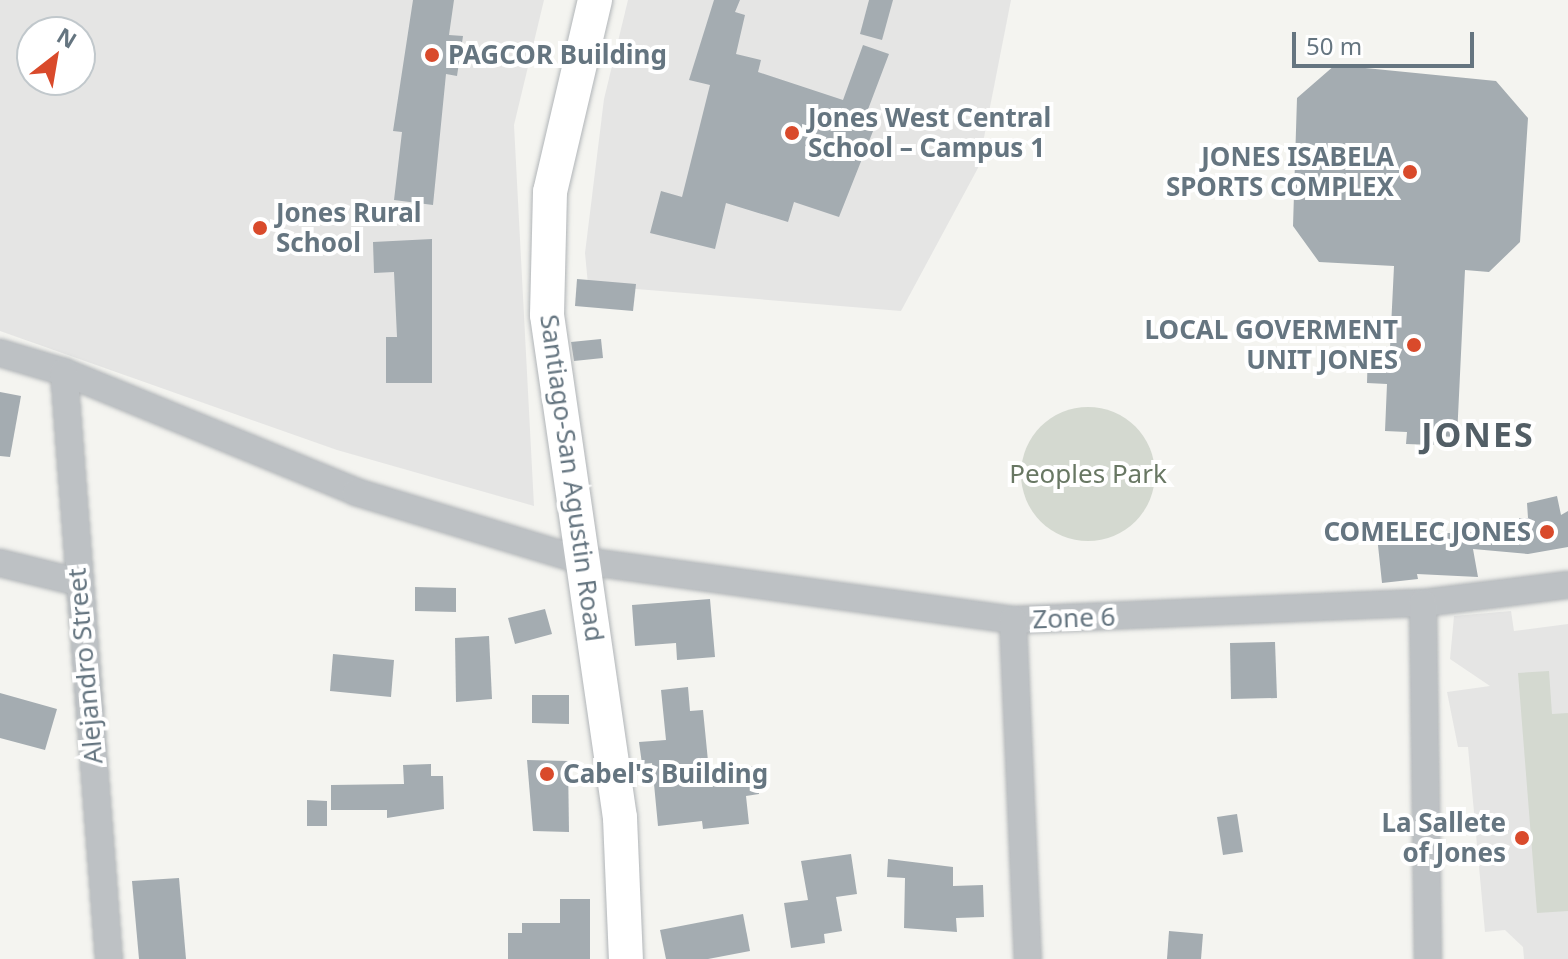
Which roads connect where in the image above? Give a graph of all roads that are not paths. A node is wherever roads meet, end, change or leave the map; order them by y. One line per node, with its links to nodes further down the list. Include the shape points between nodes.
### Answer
1 (595, 0): 4 (main road, Santiago-San Agustin Road, via 550,192 545,249 547,315)
2 (0, 353): 3 (street, Zone 6)
3 (64, 372): 4 (street, Zone 6, via 356,492); 6 (street, Alejandro Street)
4 (583, 561): 9 (street, Zone 6); 11 (main road, Santiago-San Agustin Road, via 620,818)
5 (0, 563): 6 (street)
6 (78, 582): 10 (street, Alejandro Street)
7 (1568, 585): 8 (street, Zone 6)
8 (1423, 603): 9 (street, Zone 6); 13 (street)
9 (1013, 620): 12 (street)
10 (109, 959)
11 (626, 959)
12 (1028, 959)
13 (1428, 959)

